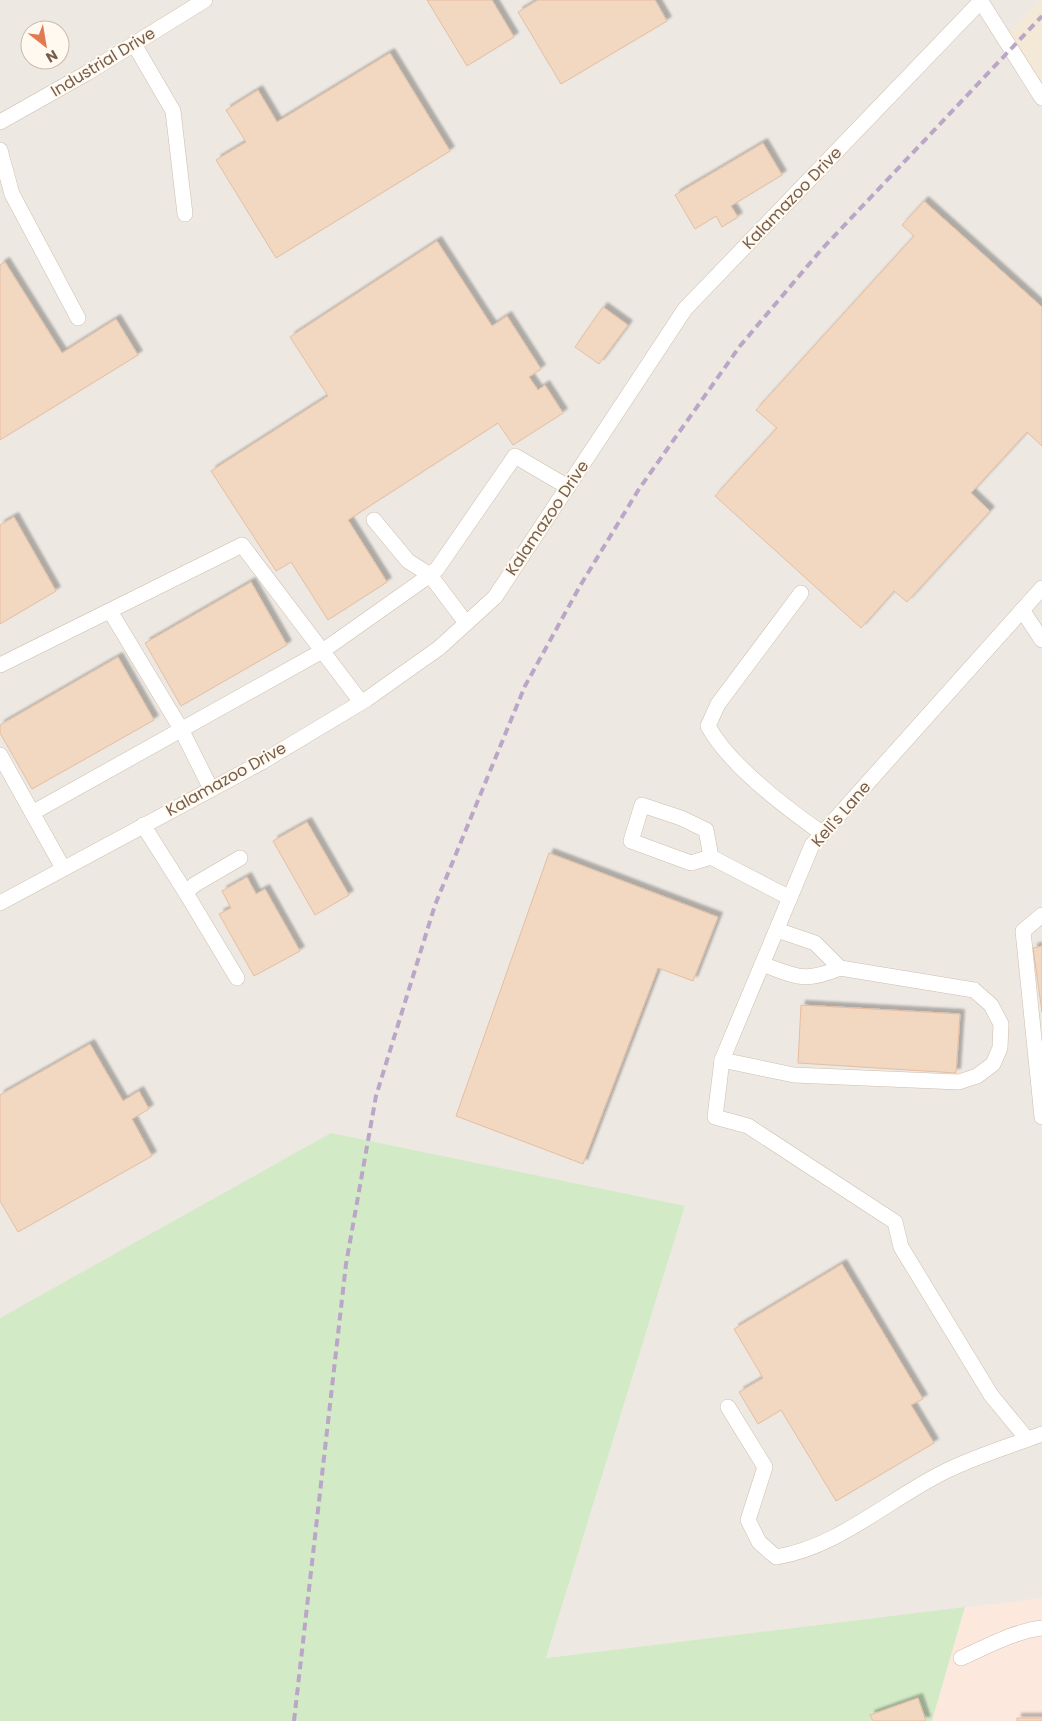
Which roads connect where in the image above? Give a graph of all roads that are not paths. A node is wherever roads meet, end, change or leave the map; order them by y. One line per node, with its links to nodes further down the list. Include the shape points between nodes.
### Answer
1 (205, 0): 3 (street, Industrial Drive)
2 (981, 0): 4 (street); 10 (street, Kalamazoo Drive, via 685,309)
3 (134, 44): 5 (street, Industrial Drive); 8 (street, via 172,110)
4 (1042, 98)
5 (0, 122)
6 (0, 150): 7 (street)
7 (3, 176): 9 (street)
8 (185, 214)
9 (78, 318)
10 (568, 487): 12 (street, via 515,456 437,569); 17 (street, Kalamazoo Drive, via 495,597)
11 (374, 520): 12 (street, via 408,561)
12 (430, 574): 17 (street); 19 (street)
13 (1042, 588): 16 (street, Kell's Lane)
14 (801, 593): 27 (street, via 718,704 708,726 716,740 766,790)
15 (110, 610): 19 (street, via 242,545); 20 (street); 22 (street)
16 (1022, 610): 18 (street); 27 (street, Kell's Lane)
17 (466, 623): 21 (street, Kalamazoo Drive, via 439,648)
18 (1042, 640)
19 (324, 650): 21 (street); 22 (street)
20 (0, 665)
21 (361, 702): 24 (street, Kalamazoo Drive)
22 (180, 729): 24 (street); 25 (street)
23 (0, 755): 25 (street)
24 (211, 789): 26 (street, Kalamazoo Drive)
25 (32, 812): 30 (street)
26 (144, 825): 30 (street, Kalamazoo Drive); 31 (street)
27 (823, 834): 32 (street, Kell's Lane, via 812,845)
28 (240, 858): 31 (street)
29 (711, 858): 29 (street, via 691,863 631,841 642,805 706,830); 32 (street)
30 (63, 868): 33 (street, Kalamazoo Drive)
31 (186, 893): 38 (street)
32 (790, 898): 35 (street, Kell's Lane)
33 (0, 903)
34 (1042, 915): 40 (street, via 1023,931)
35 (777, 930): 36 (street, Kell's Lane); 37 (street, via 815,943)
36 (762, 964): 37 (street, via 800,978 818,977); 39 (street, Kell's Lane)
37 (840, 968): 39 (street, via 974,990 991,1005 1001,1024 1000,1048 993,1064 977,1076 959,1082 794,1075)
38 (237, 978)
39 (722, 1060): 43 (street, Kell's Lane, via 715,1117 748,1126 895,1222 901,1247 991,1395)
40 (1042, 1117)
41 (728, 1407): 43 (street, via 765,1467 748,1520 759,1542 776,1557 799,1554 946,1471)
42 (1042, 1434): 43 (street)
43 (1027, 1439)
44 (1042, 1628): 45 (street, via 1007,1638)
45 (961, 1658)

